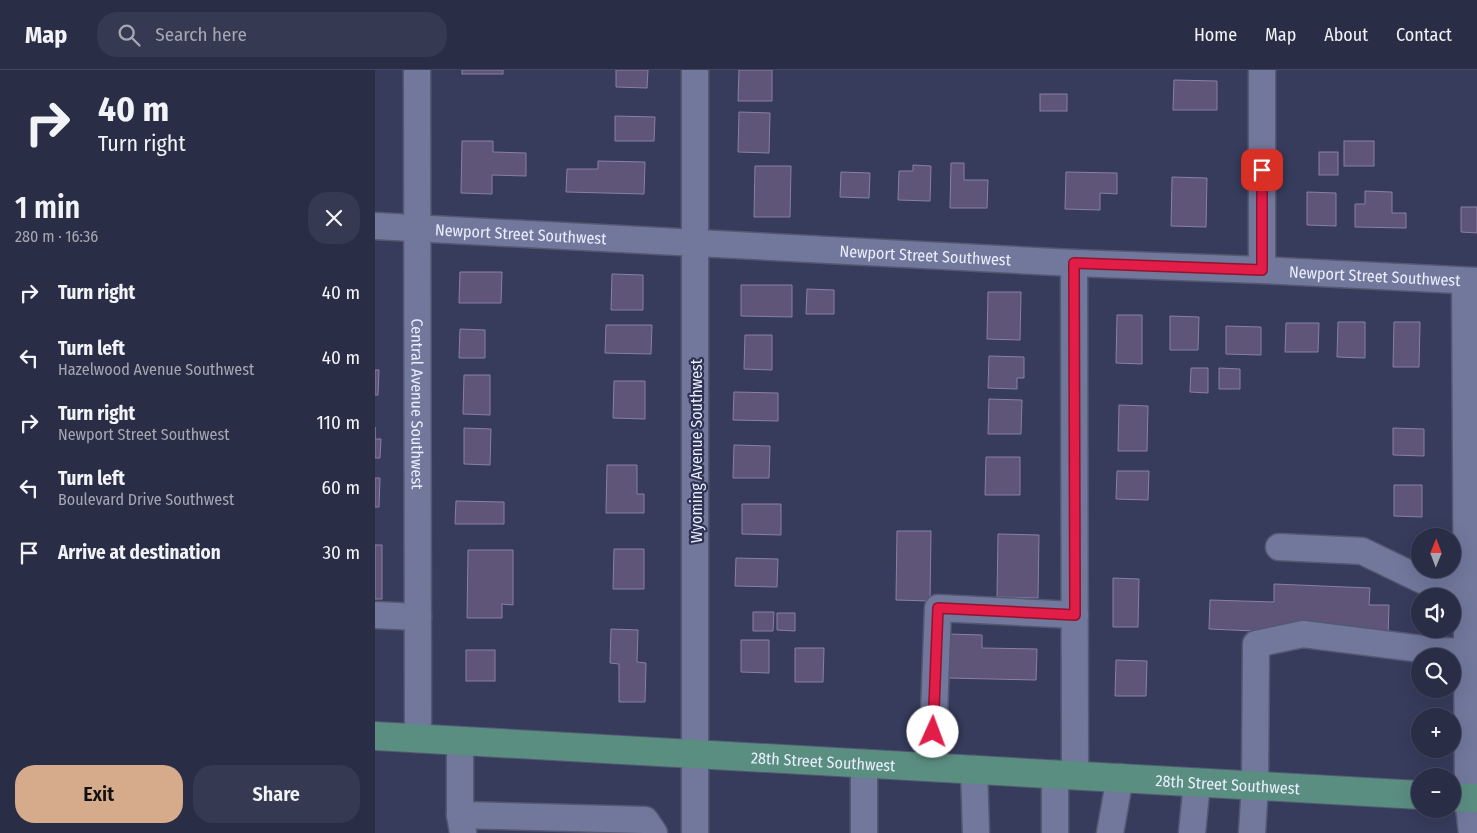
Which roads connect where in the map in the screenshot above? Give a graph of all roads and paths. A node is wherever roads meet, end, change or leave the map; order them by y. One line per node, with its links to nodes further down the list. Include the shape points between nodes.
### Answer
1 (417, 70): 5 (street, Central Avenue Southwest)
2 (695, 70): 6 (street, Wyoming Avenue Southwest)
3 (1262, 70): 8 (street)
4 (375, 226): 5 (street, Newport Street Southwest)
5 (417, 228): 6 (street, Newport Street Southwest); 14 (street, Central Avenue Southwest)
6 (695, 244): 7 (street, Newport Street Southwest); 19 (street, Wyoming Avenue Southwest)
7 (1074, 263): 8 (street, Newport Street Southwest); 12 (street)
8 (1262, 270): 9 (street, Newport Street Southwest)
9 (1471, 281): 11 (street)
10 (1279, 547): 11 (street, via 1362,551 1422,580)
11 (1467, 582): 15 (street)
12 (1075, 615): 21 (street, via 938,608); 23 (street)
13 (375, 616): 14 (street)
14 (417, 617): 17 (street, Central Avenue Southwest)
15 (1468, 652): 26 (street, via 1303,634 1256,644); 28 (street)
16 (375, 736): 17 (main road, 28th Street Southwest)
17 (418, 739): 18 (main road, 28th Street Southwest)
18 (460, 741): 19 (main road, 28th Street Southwest); 29 (street)
19 (695, 753): 20 (main road, 28th Street Southwest); 31 (street, Wyoming Avenue Southwest)
20 (864, 763): 21 (main road, 28th Street Southwest); 32 (street)
21 (932, 767): 22 (main road, 28th Street Southwest)
22 (974, 770): 23 (main road, 28th Street Southwest); 33 (street)
23 (1065, 775): 24 (main road, 28th Street Southwest); 34 (street)
24 (1120, 777): 25 (main road, 28th Street Southwest); 35 (street)
25 (1197, 782): 26 (main road, 28th Street Southwest); 36 (street)
26 (1255, 785): 27 (main road, 28th Street Southwest); 37 (street)
27 (1411, 794)
28 (1466, 798): 38 (street)
29 (462, 824): 30 (street, via 645,820)
30 (654, 833)
31 (695, 833)
32 (864, 833)
33 (976, 833)
34 (1055, 833)
35 (1110, 833)
36 (1192, 833)
37 (1253, 833)
38 (1472, 833)

